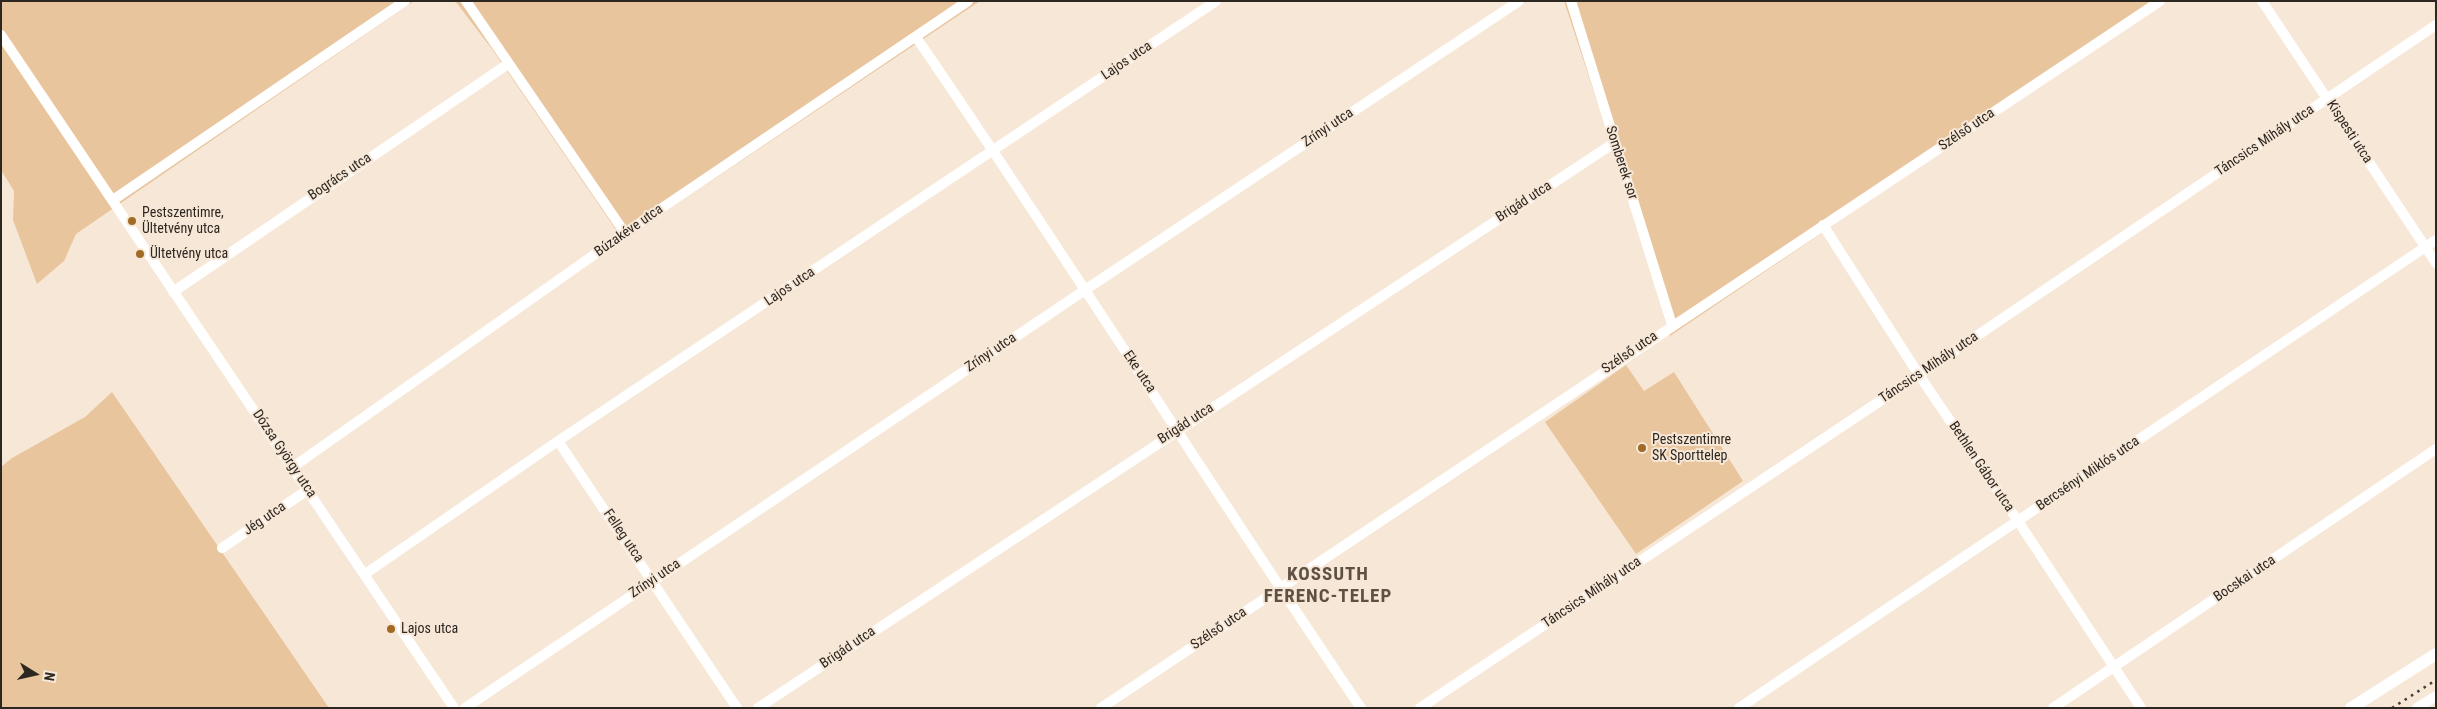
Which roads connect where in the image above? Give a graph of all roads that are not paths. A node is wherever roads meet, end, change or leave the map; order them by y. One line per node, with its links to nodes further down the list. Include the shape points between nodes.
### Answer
1 (405, 1): 16 (street)
2 (466, 1): 12 (street)
3 (968, 1): 11 (street, Búzakéve utca)
4 (1216, 1): 15 (street, Lajos utca)
5 (1519, 1): 22 (street, Zrínyi utca)
6 (1571, 1): 14 (street, Somberek sor)
7 (2160, 1): 17 (street, Szélső utca)
8 (2262, 1): 13 (street, Kispesti utca)
9 (2436, 26): 13 (street, Táncsics Mihály utca)
10 (1, 35): 16 (street, Dózsa György utca)
11 (916, 37): 15 (street, Eke utca); 18 (street, Búzakéve utca)
12 (508, 64): 18 (street); 23 (street, Bogrács utca)
13 (2327, 99): 20 (street, Kispesti utca); 25 (street, Táncsics Mihály utca)
14 (1614, 142): 24 (street, Somberek sor); 26 (street, Brigád utca)
15 (994, 150): 22 (street, Eke utca); 27 (street, Lajos utca)
16 (113, 200): 23 (street, Dózsa György utca)
17 (1823, 225): 24 (street, Szélső utca); 25 (street, Bethlen Gábor utca)
18 (625, 232): 29 (street, Búzakéve utca)
19 (2436, 240): 20 (street, Bercsényi Miklós utca)
20 (2425, 247): 21 (street, Kispesti utca); 31 (street, Bercsényi Miklós utca)
21 (2436, 263)
22 (1085, 290): 26 (street, Eke utca); 34 (street, Zrínyi utca)
23 (173, 292): 29 (street, Dózsa György utca)
24 (1672, 325): 35 (street, Szélső utca)
25 (1919, 376): 31 (street, Bethlen Gábor utca); 45 (street, Táncsics Mihály utca)
26 (1178, 429): 35 (street, Eke utca); 42 (street, Brigád utca)
27 (558, 441): 33 (street, Lajos utca); 34 (street, Felleg utca)
28 (2436, 449): 37 (street, Bocskai utca)
29 (293, 466): 30 (street, Dózsa György utca)
30 (309, 489): 32 (street, Jég utca); 33 (street, Dózsa György utca)
31 (2018, 521): 37 (street, Bethlen Gábor utca); 46 (street, Bercsényi Miklós utca)
32 (222, 548)
33 (365, 574): 39 (street, Dózsa György utca)
34 (654, 580): 40 (street, Zrínyi utca); 41 (street, Felleg utca)
35 (1280, 589): 43 (street, Szélső utca); 44 (street, Eke utca)
36 (2436, 654): 49 (main road)
37 (2113, 668): 47 (street, Bocskai utca); 48 (street, Bethlen Gábor utca)
38 (2436, 696): 50 (street)
39 (454, 708)
40 (464, 708)
41 (737, 708)
42 (758, 708)
43 (1101, 708)
44 (1361, 708)
45 (1420, 708)
46 (1739, 708)
47 (2053, 708)
48 (2141, 708)
49 (2351, 708)
50 (2417, 708)

